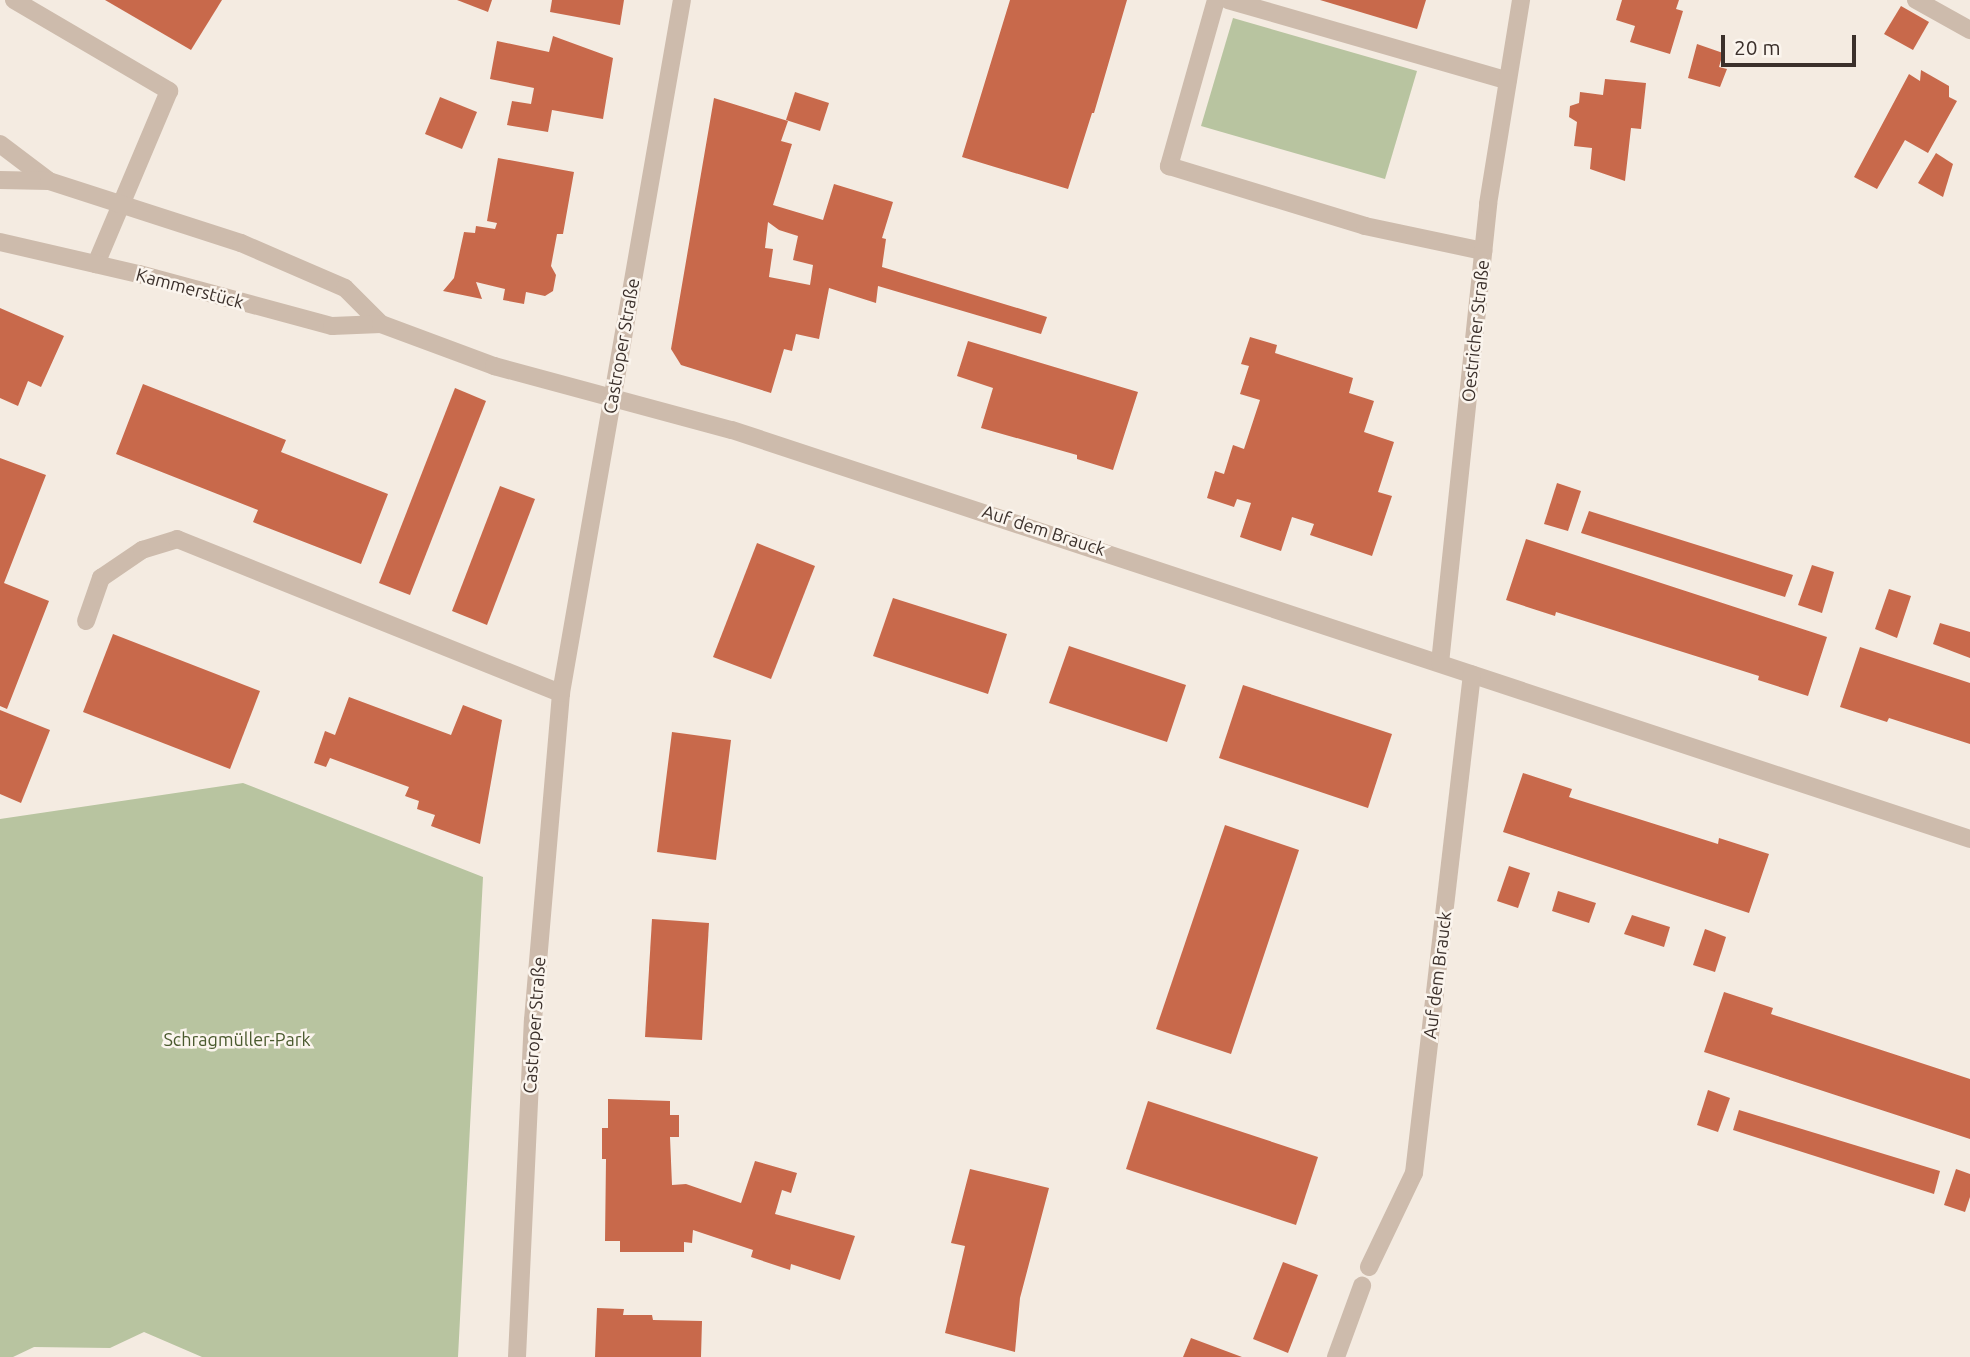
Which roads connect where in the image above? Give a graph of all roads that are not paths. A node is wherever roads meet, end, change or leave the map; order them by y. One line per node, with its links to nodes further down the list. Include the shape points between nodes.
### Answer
1 (15, 0): 12 (street, via 169,91)
2 (682, 0): 17 (street, Castroper Straße)
3 (1216, 0): 14 (street, via 1169,166 1365,226)
4 (1228, 0): 8 (street)
5 (1521, 0): 8 (street, Oestricher Straße)
6 (1916, 0): 7 (street)
7 (1970, 30)
8 (1508, 81): 14 (street, Oestricher Straße)
9 (0, 144): 11 (street, Kammerstück)
10 (0, 180): 11 (street, Kammerstück)
11 (49, 181): 12 (street, Kammerstück)
12 (121, 202): 15 (street); 16 (street, Kammerstück, via 241,243 345,288)
13 (0, 242): 15 (street, Kammerstück)
14 (1483, 251): 19 (street, Oestricher Straße)
15 (96, 264): 16 (street, Kammerstück, via 332,326)
16 (381, 324): 17 (street, Kammerstück, via 494,366)
17 (612, 398): 19 (street, Auf dem Brauck, via 732,430); 21 (street, Castroper Straße)
18 (86, 621): 21 (street, via 101,578 142,550 177,539)
19 (1440, 663): 20 (street, Auf dem Brauck)
20 (1472, 674): 22 (street, Auf dem Brauck); 23 (street, Auf dem Brauck, via 1414,1173)
21 (561, 693): 25 (street, Castroper Straße, via 533,1020)
22 (1970, 839)
23 (1370, 1267)
24 (1362, 1286): 26 (street)
25 (517, 1357)
26 (1336, 1357)

